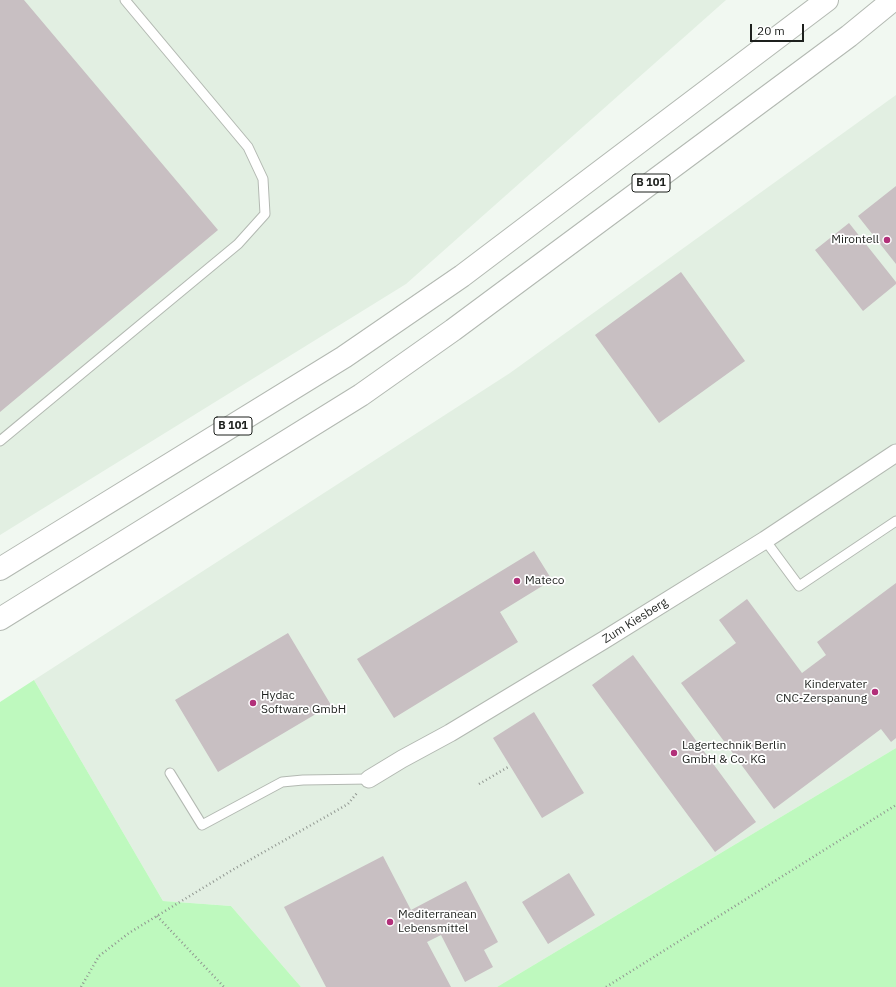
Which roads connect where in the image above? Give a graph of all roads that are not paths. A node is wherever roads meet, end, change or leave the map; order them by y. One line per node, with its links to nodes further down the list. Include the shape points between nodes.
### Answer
1 (125, 0): 6 (lane, via 248,146 263,180 265,214 238,244)
2 (827, 0): 10 (highway, B 101, via 462,276 344,357)
3 (893, 0): 5 (highway, B 101)
4 (896, 14): 5 (highway)
5 (849, 36): 11 (highway, B 101, via 361,395)
6 (0, 441)
7 (896, 453): 9 (street, Zum Kiesberg)
8 (896, 521): 9 (lane, via 799,586)
9 (765, 540): 13 (street, Zum Kiesberg, via 530,685)
10 (0, 569)
11 (0, 619)
12 (170, 773): 13 (lane, via 202,825 282,782)
13 (369, 779)

